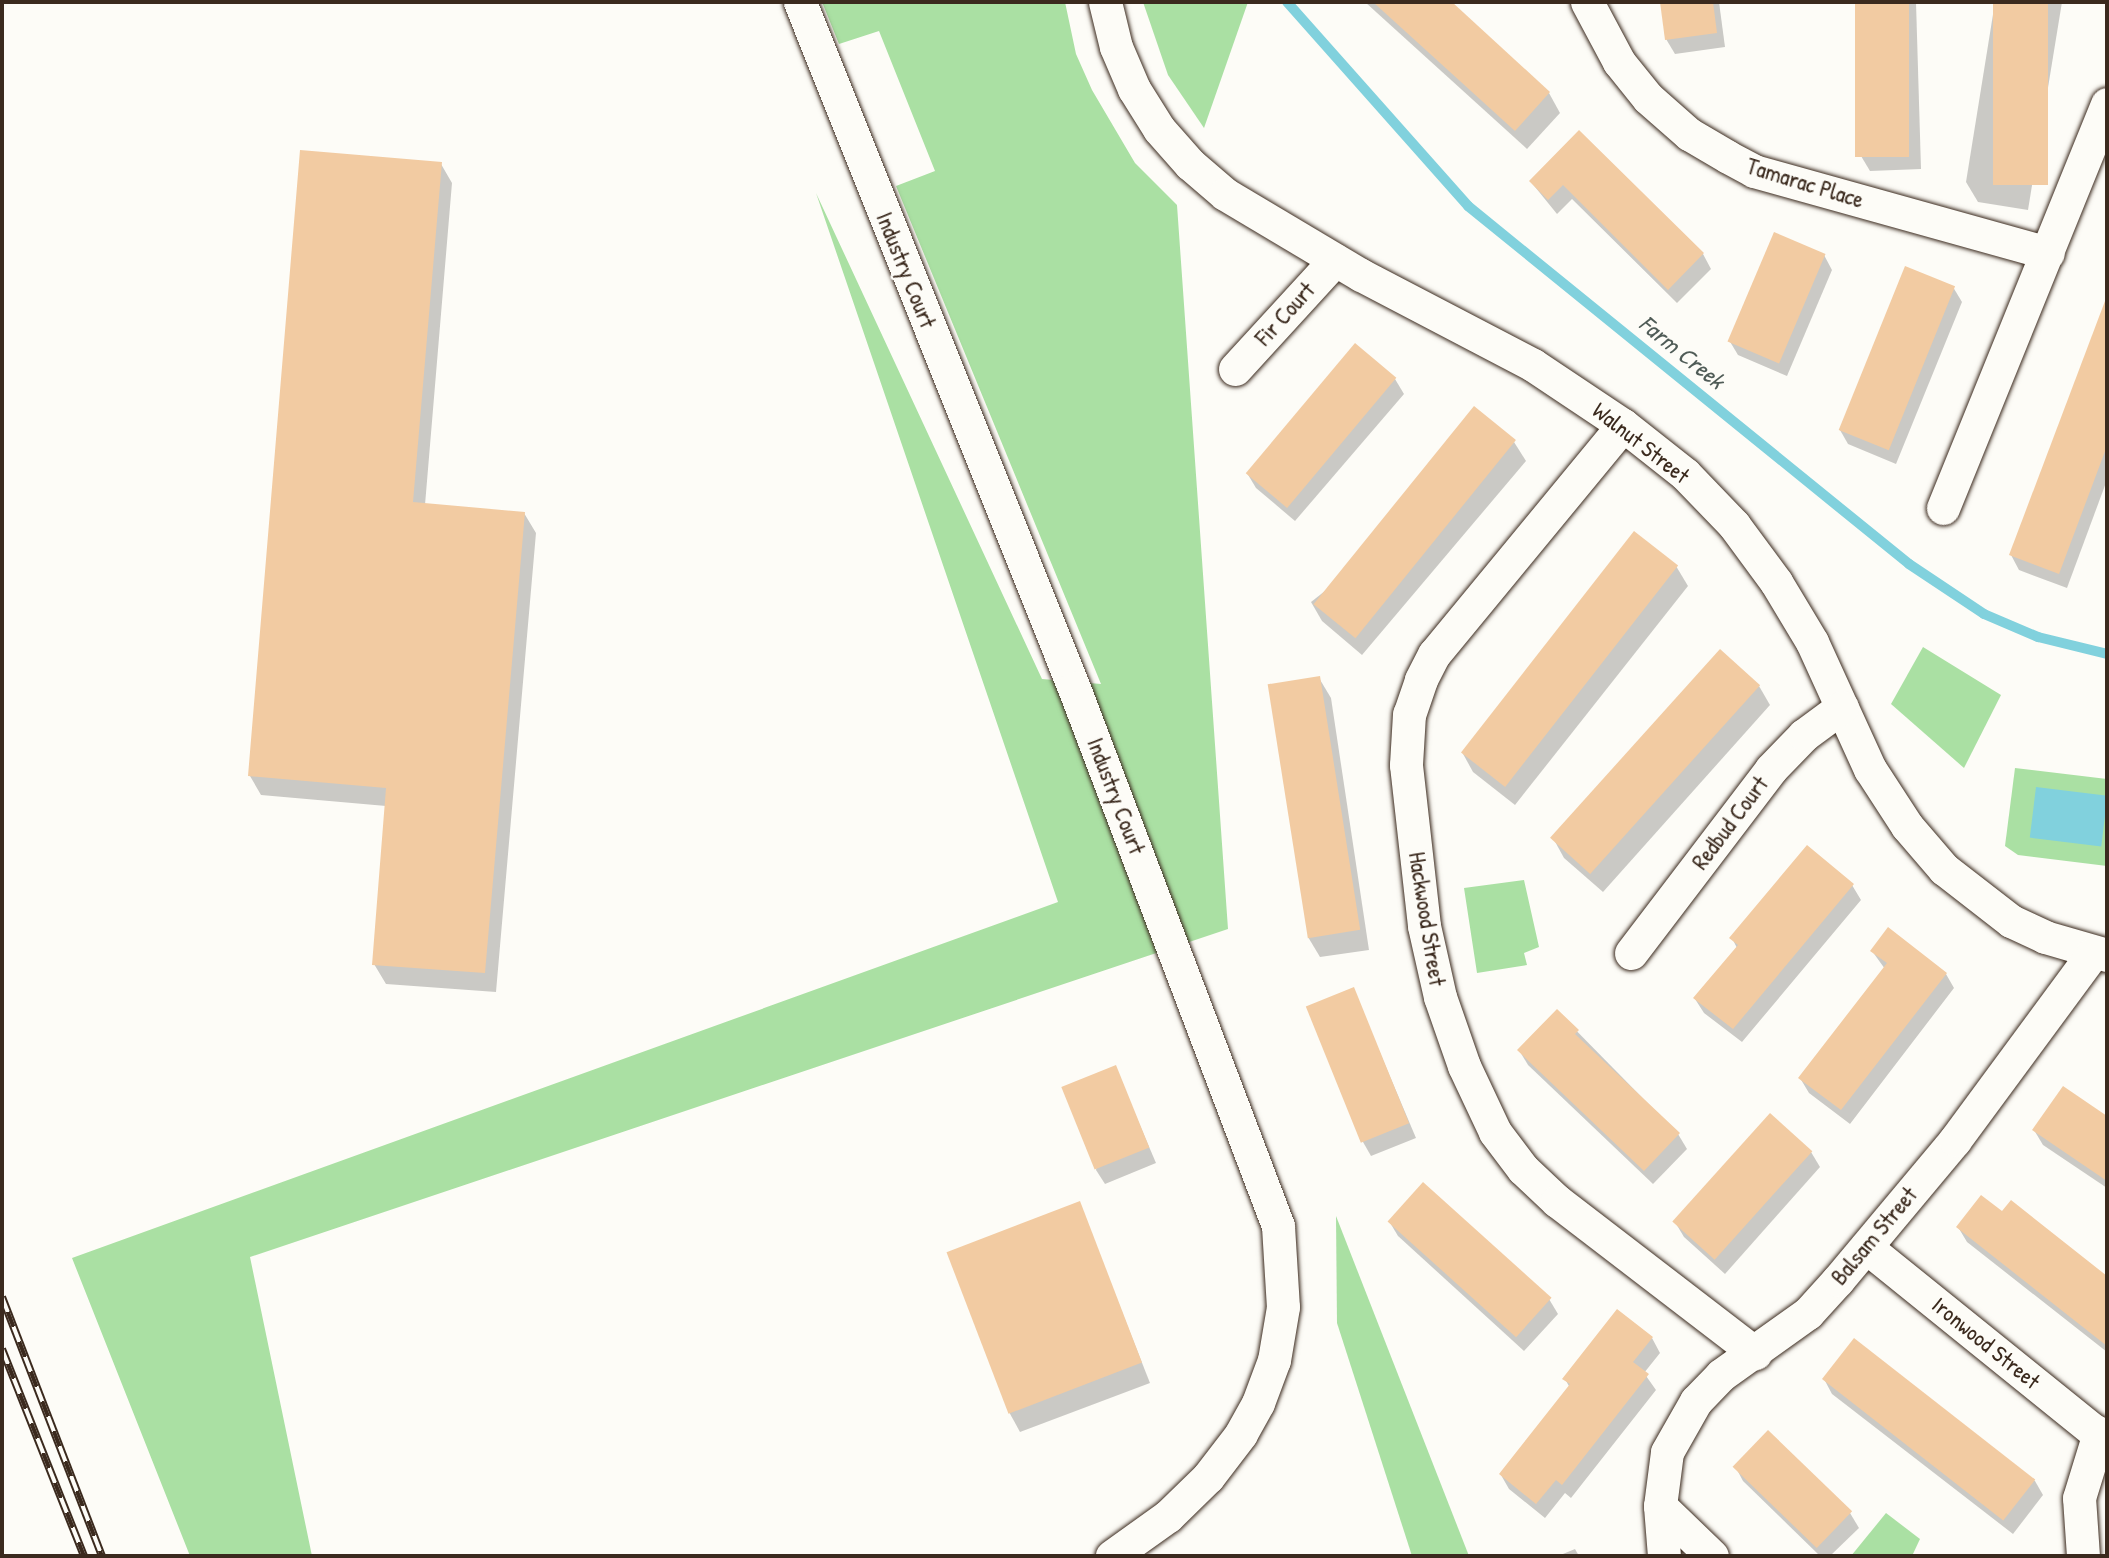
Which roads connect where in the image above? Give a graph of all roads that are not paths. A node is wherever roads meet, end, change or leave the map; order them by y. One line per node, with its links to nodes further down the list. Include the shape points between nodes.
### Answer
1 (800, 2): 17 (street, Industry Court, via 1079,701 1278,1226 1283,1307 1274,1360 1258,1403 1208,1478 1168,1516)
2 (1105, 2): 6 (street, Walnut Street, via 1116,47 1134,89 1159,129 1190,164 1226,194)
3 (1587, 2): 5 (street, Tamarac Place, via 1619,62 1648,98 1689,134 1728,158 1754,171)
4 (2107, 104): 5 (street)
5 (2048, 253): 9 (street)
6 (1335, 260): 7 (street, Fir Court); 8 (street, Walnut Street, via 1501,347)
7 (1235, 369)
8 (1623, 425): 10 (street, Walnut Street, via 1685,474 1734,525 1806,632); 14 (street, Hackwood Street, via 1434,654 1421,680 1409,714 1406,765 1424,926 1440,997 1464,1066 1495,1132 1523,1169 1557,1202)
9 (1943, 508)
10 (1842, 707): 11 (street, Redbud Court, via 1804,735 1771,769); 12 (street, Walnut Street, via 1870,769 1907,826 1944,869 2011,921)
11 (1631, 953)
12 (2100, 954): 13 (street, Balsam Street)
13 (1866, 1247): 14 (street, Balsam Street, via 1808,1313); 15 (street, Ironwood Street)
14 (1755, 1353): 16 (street, Balsam Street, via 1721,1375 1696,1401 1676,1432 1667,1452)
15 (2103, 1435): 20 (street, via 2079,1498)
16 (1660, 1506): 18 (street, Balsam Street); 19 (street)
17 (1112, 1556)
18 (1664, 1556)
19 (1712, 1556)
20 (2082, 1556)

